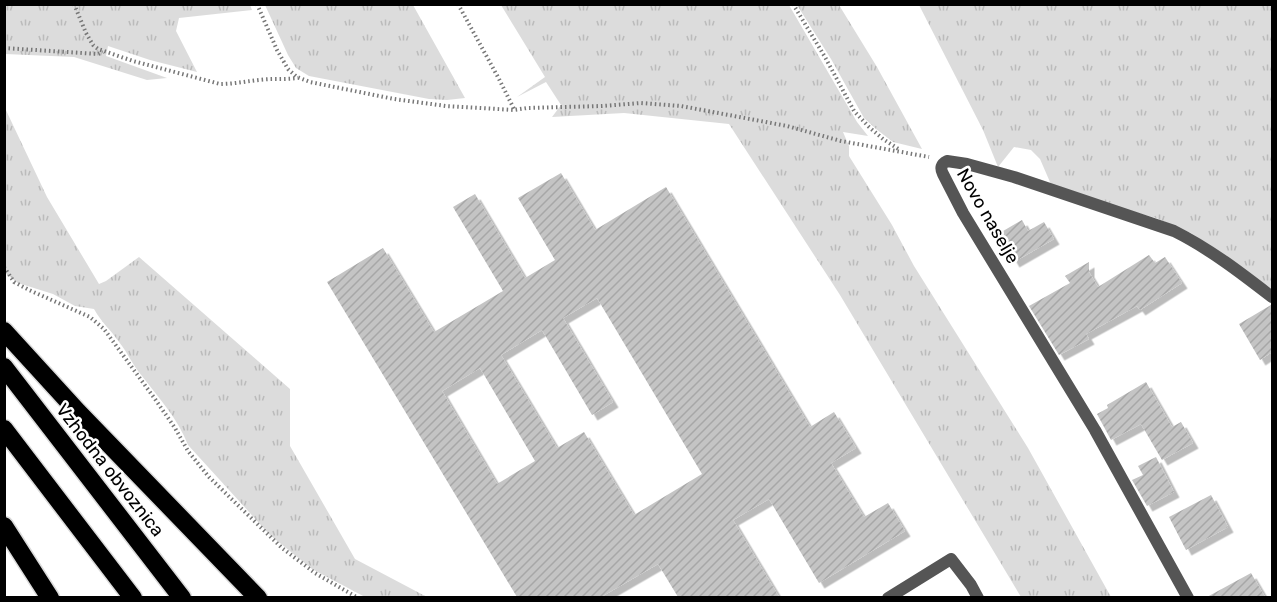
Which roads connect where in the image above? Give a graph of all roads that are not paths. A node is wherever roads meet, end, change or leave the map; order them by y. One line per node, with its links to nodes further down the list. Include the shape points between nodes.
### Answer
1 (1272, 297): 12 (street, Novo naselje, via 1174,231 1014,177 944,162 941,170 963,213 1095,430)
2 (4, 331): 9 (highway)
3 (4, 368): 8 (highway, Vzhodna obvoznica)
4 (4, 429): 7 (highway)
5 (4, 526): 6 (highway)
6 (50, 597)
7 (133, 597)
8 (182, 597)
9 (258, 597)
10 (888, 597): 11 (street, via 951,559)
11 (978, 597)
12 (1188, 597)

